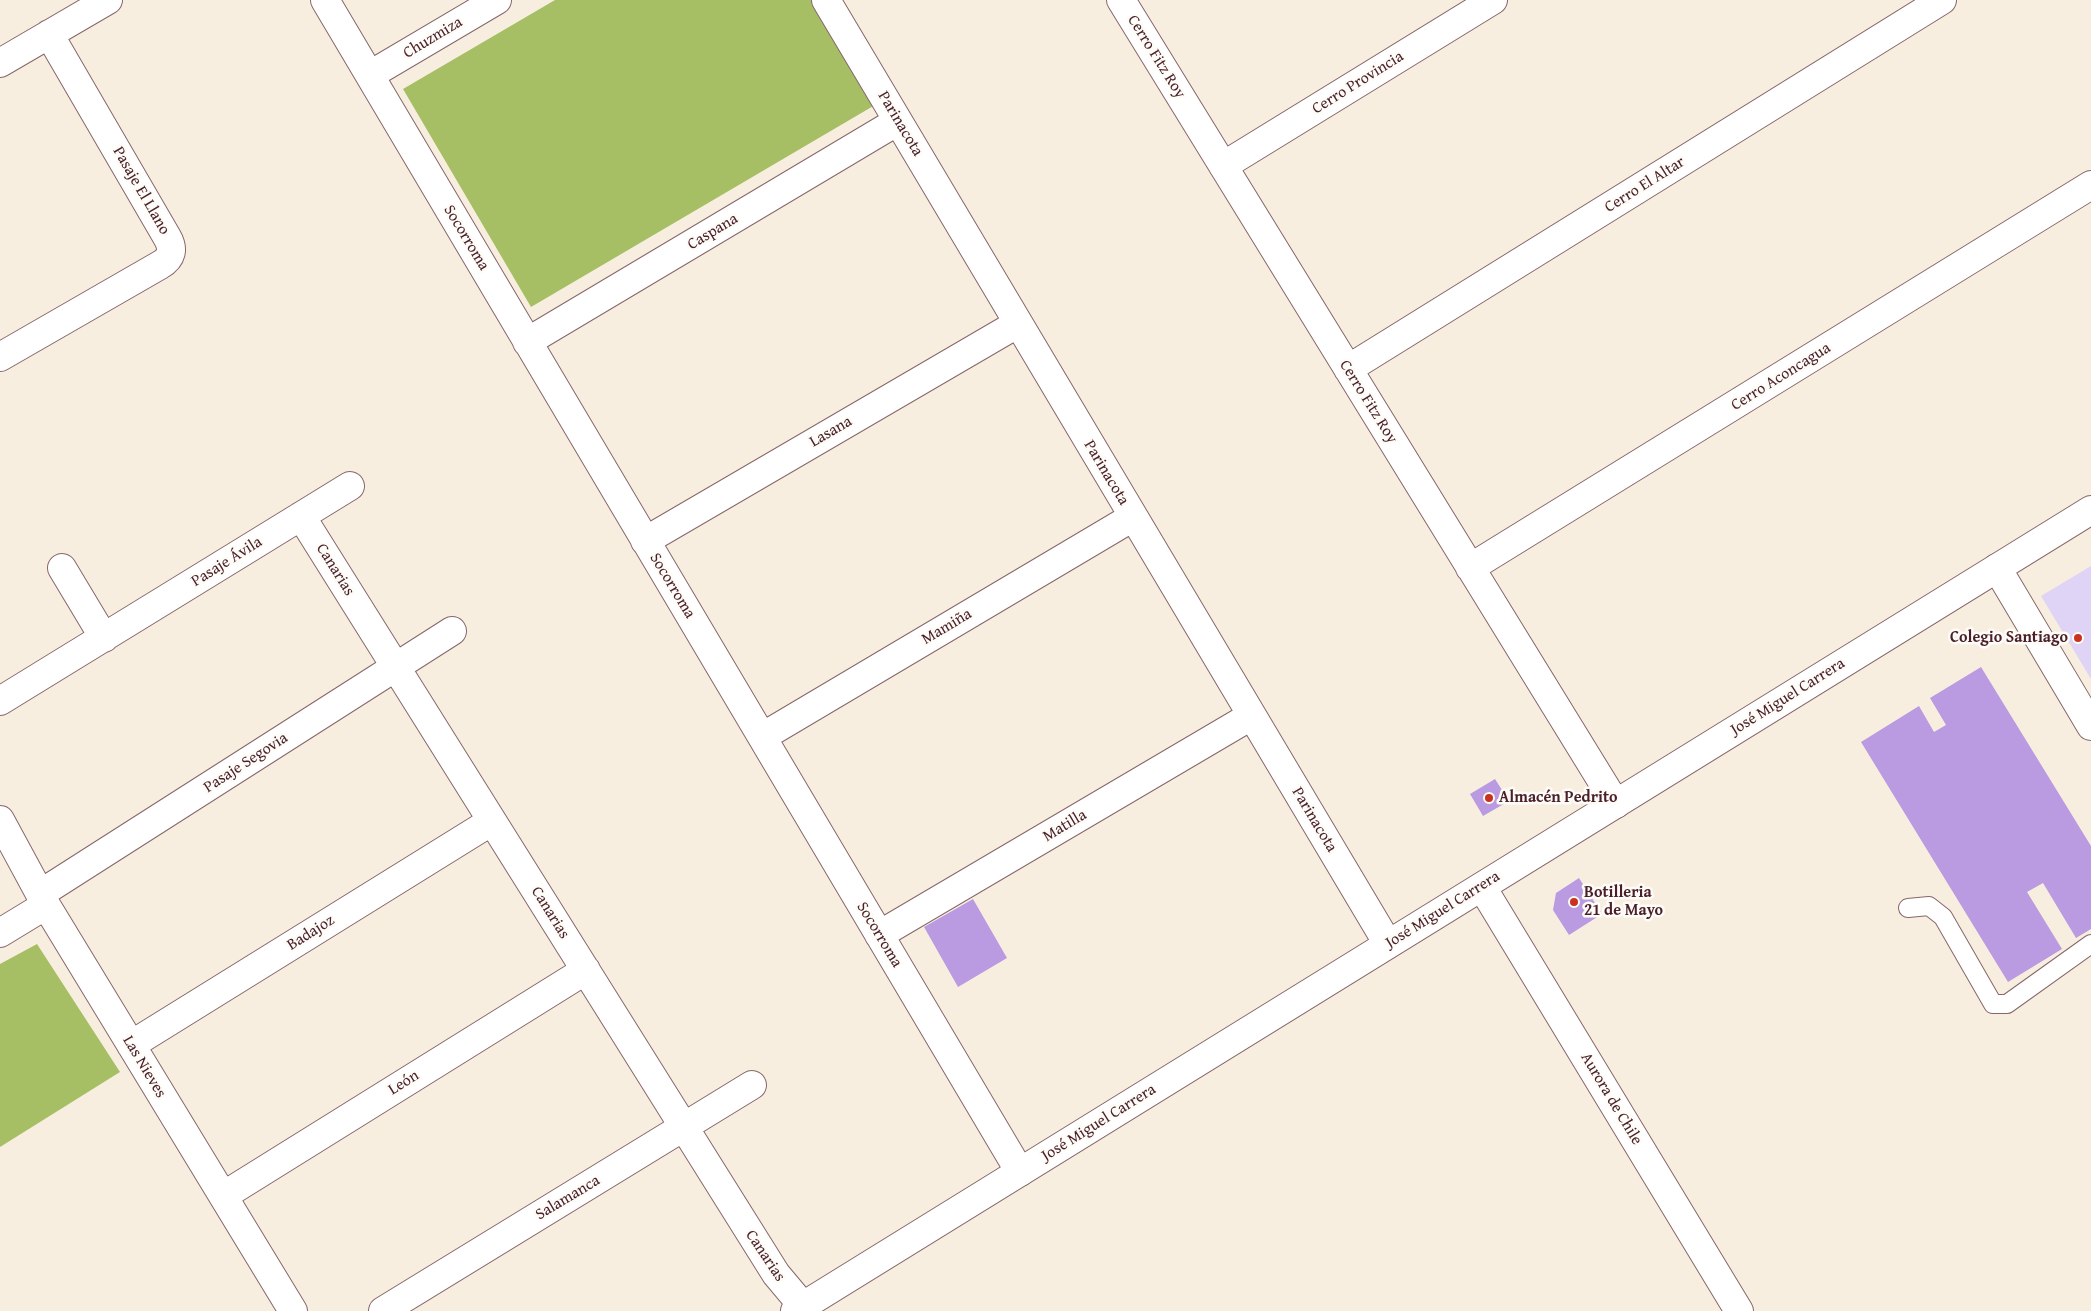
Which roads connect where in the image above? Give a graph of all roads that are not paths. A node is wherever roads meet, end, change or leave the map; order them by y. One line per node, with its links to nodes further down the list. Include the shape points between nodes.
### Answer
1 (108, 0): 8 (street)
2 (325, 0): 10 (street, Socorroma)
3 (496, 0): 10 (street, Chuzmiza)
4 (826, 0): 11 (street, Parinacota)
5 (1121, 0): 12 (street, Cerro Fitz Roy)
6 (1493, 0): 12 (street, Cerro Provincia)
7 (1942, 0): 17 (street, Cerro El Altar)
8 (49, 34): 9 (street); 16 (street, Pasaje El Llano, via 167,237 171,254 167,261)
9 (0, 63)
10 (370, 75): 15 (street, Socorroma)
11 (898, 121): 14 (street, Parinacota); 15 (street, Caspana)
12 (1223, 166): 17 (street, Cerro Fitz Roy)
13 (2091, 185): 24 (street, Cerro Aconcagua)
14 (1017, 324): 21 (street, Parinacota); 22 (street, Lasana)
15 (527, 342): 22 (street, Socorroma)
16 (0, 356)
17 (1348, 369): 24 (street, Cerro Fitz Roy)
18 (350, 486): 20 (street, Pasaje Ávila)
19 (2091, 510): 25 (street, José Miguel Carrera)
20 (301, 516): 27 (street, Pasaje Ávila); 28 (street, Canarias)
21 (1133, 517): 30 (street, Parinacota); 32 (street, Mamiña)
22 (645, 540): 32 (street, Socorroma)
23 (62, 568): 27 (street)
24 (1470, 568): 33 (street, Cerro Fitz Roy)
25 (1997, 568): 31 (street); 33 (street, José Miguel Carrera)
26 (452, 631): 28 (street, Pasaje Segovia)
27 (104, 638): 29 (street, Pasaje Ávila)
28 (396, 667): 35 (street, Canarias); 37 (street, Pasaje Segovia)
29 (0, 701)
30 (1251, 716): 40 (street, Matilla); 41 (street, Parinacota)
31 (2091, 726)
32 (762, 737): 40 (street, Socorroma)
33 (1616, 804): 36 (street, José Miguel Carrera)
34 (0, 820): 37 (street, Las Nieves)
35 (492, 821): 43 (street, Canarias); 44 (street, Badajoz)
36 (1482, 887): 41 (street, José Miguel Carrera); 52 (street, Aurora de Chile)
37 (43, 899): 39 (street, Pasaje Segovia); 44 (street, Las Nieves)
38 (1908, 908): 42 (lane, via 1929,906 1943,917 1993,1004 2007,1004)
39 (0, 933)
40 (879, 936): 47 (street, Socorroma)
41 (1388, 944): 47 (street, José Miguel Carrera)
42 (2091, 944)
43 (586, 970): 46 (street, Canarias); 48 (street, León)
44 (131, 1045): 48 (street, Las Nieves)
45 (752, 1085): 46 (street, Salamanca)
46 (684, 1127): 49 (street, Canarias, via 776,1274); 51 (street, Salamanca)
47 (1020, 1172): 49 (street, José Miguel Carrera)
48 (223, 1196): 50 (street, Las Nieves)
49 (802, 1309)
50 (293, 1311)
51 (383, 1311)
52 (1739, 1311)

